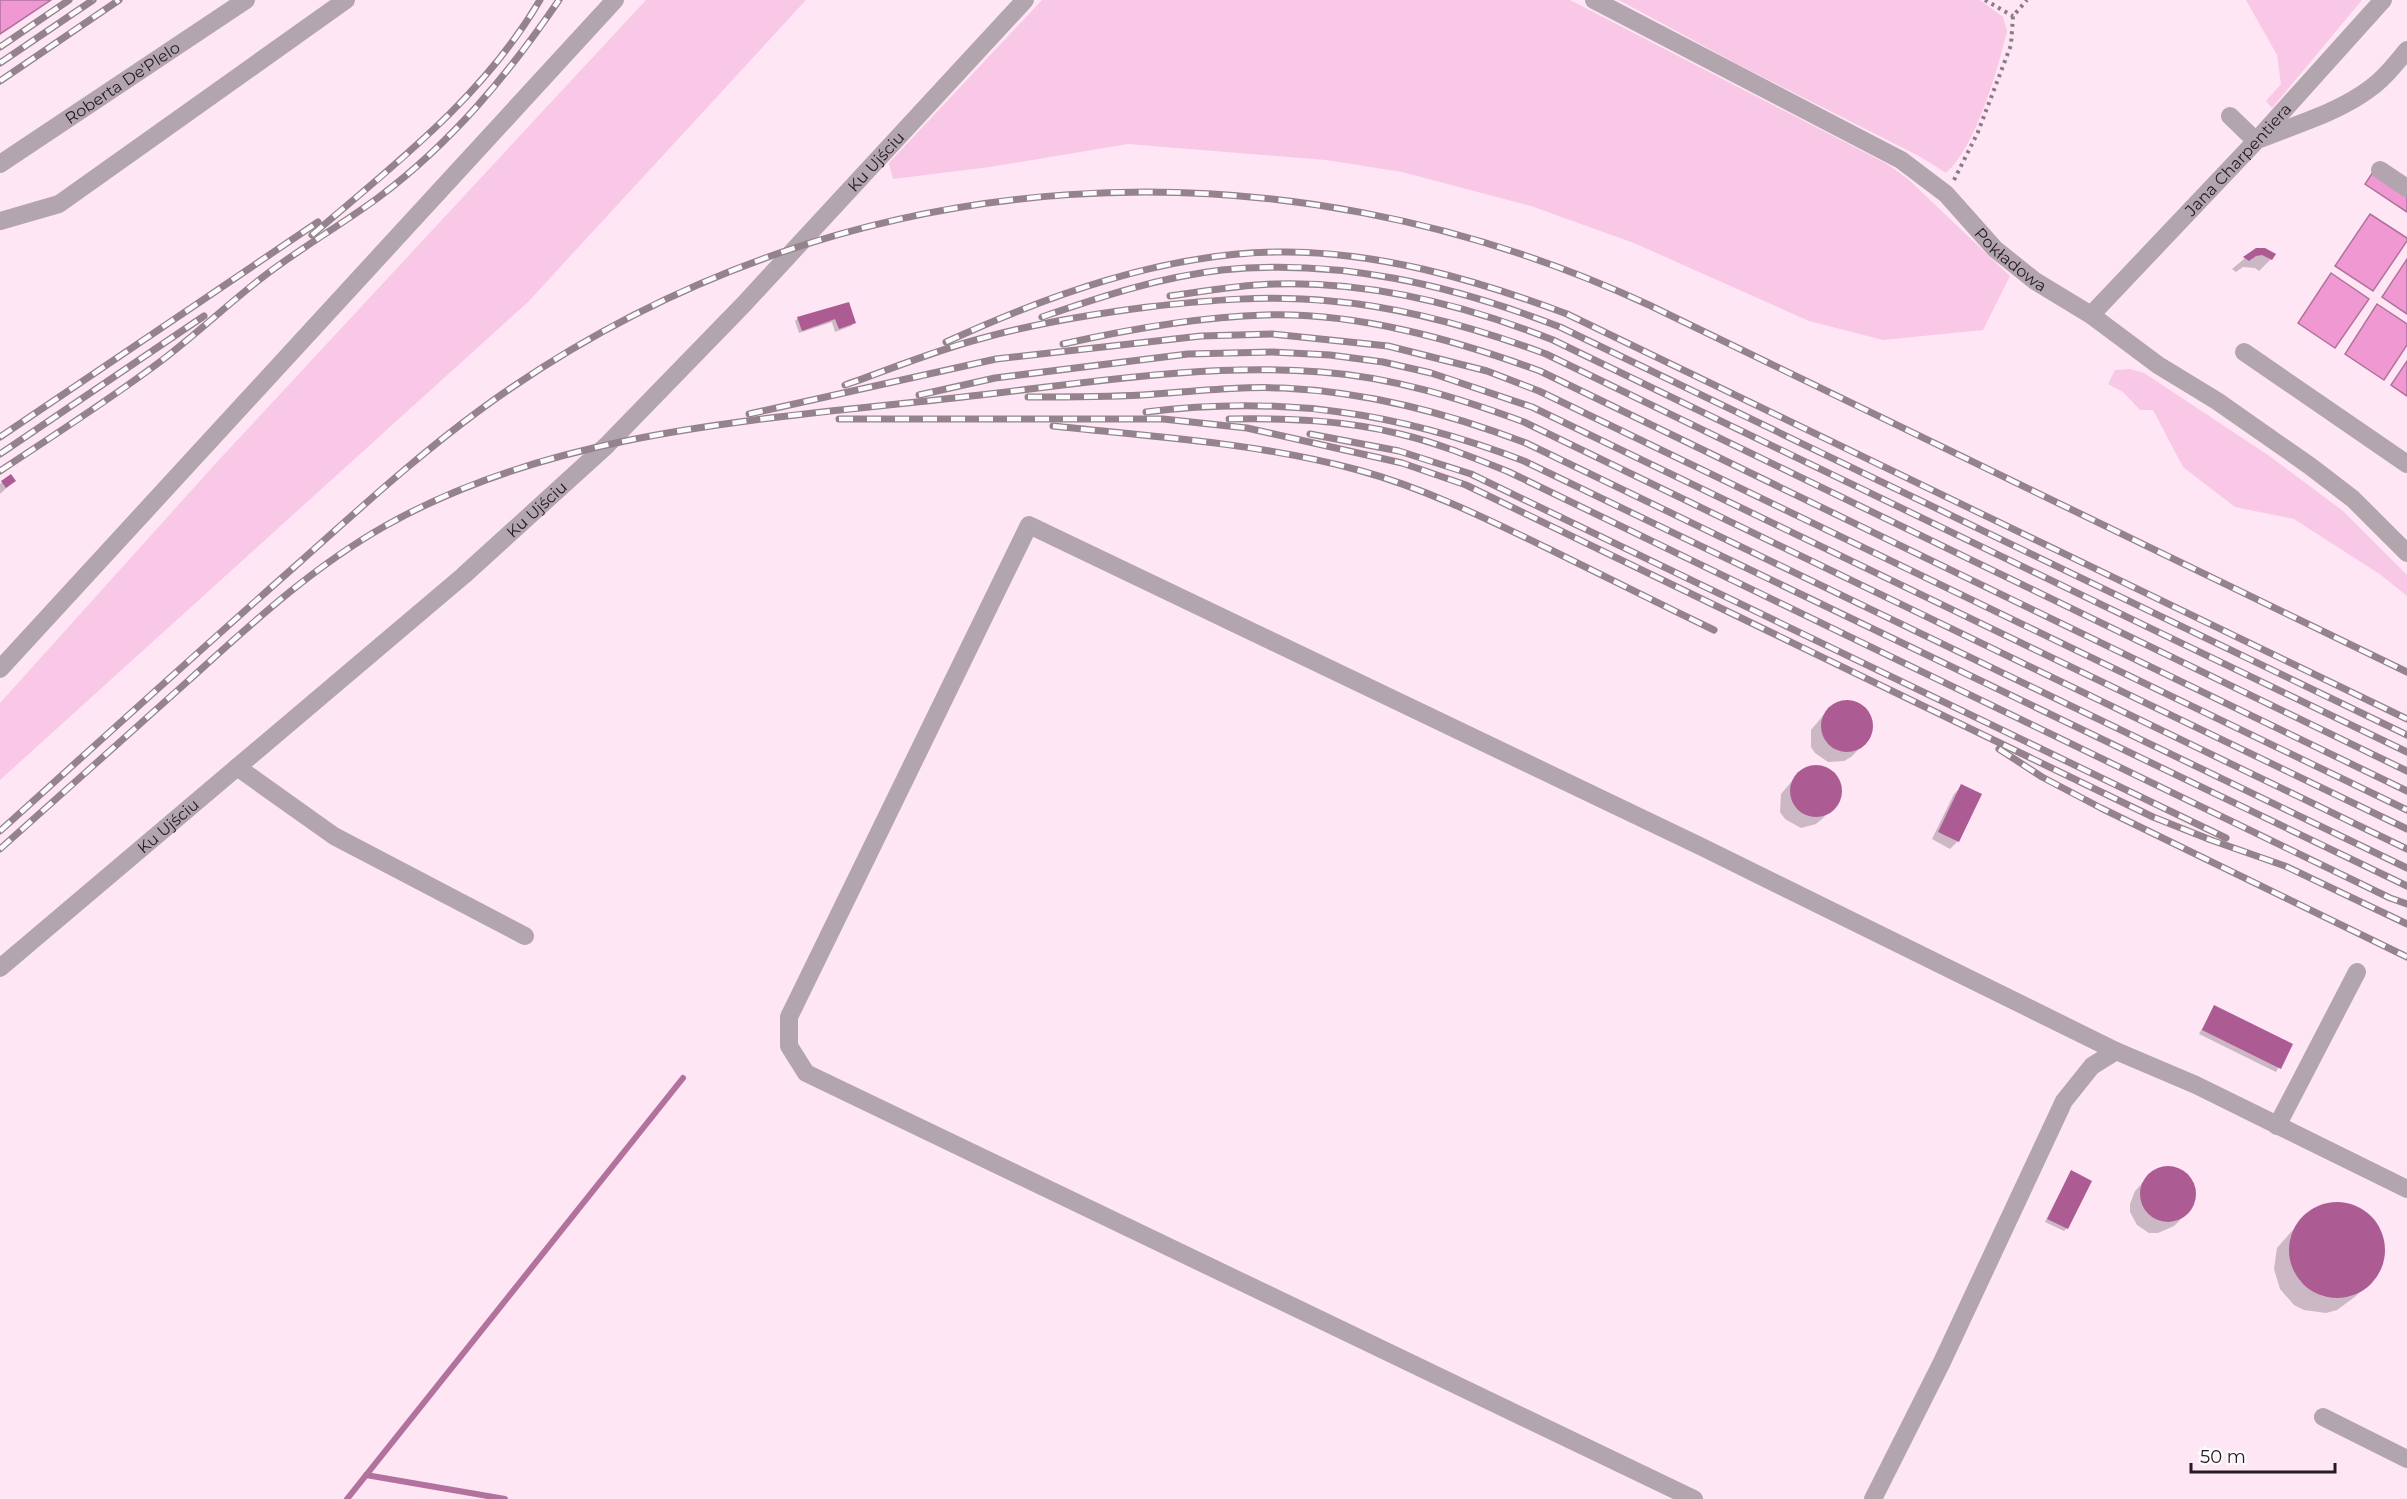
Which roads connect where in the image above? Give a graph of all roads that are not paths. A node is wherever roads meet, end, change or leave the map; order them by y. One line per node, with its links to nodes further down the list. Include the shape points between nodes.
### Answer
1 (246, 0): 10 (street, Roberta De'Plelo)
2 (346, 0): 13 (street, via 59,204)
3 (615, 0): 18 (street)
4 (1025, 0): 19 (street, Ku Ujściu, via 606,446 463,576)
5 (1594, 0): 14 (street, Pokładowa, via 1901,160 1946,194 1995,249)
6 (2383, 0): 9 (street, Jana Charpentiera)
7 (2407, 50): 9 (street, via 2371,88 2347,103)
8 (2230, 116): 9 (street)
9 (2256, 141): 14 (street, Jana Charpentiera)
10 (0, 164)
11 (2380, 170): 12 (street)
12 (2407, 188)
13 (0, 221)
14 (2091, 315): 17 (street, Pokładowa, via 2310,466 2353,499)
15 (2244, 352): 16 (street)
16 (2407, 464)
17 (2407, 553)
18 (0, 669)
19 (237, 767): 20 (street, via 334,836); 21 (street, Ku Ujściu)
20 (525, 936)
21 (0, 968)
22 (2356, 972): 24 (street)
23 (2116, 1051): 24 (street); 28 (street, via 1702,847 1029,525 789,1017 789,1046 806,1073); 29 (street, via 2092,1066 2064,1101)
24 (2277, 1126): 25 (street)
25 (2407, 1189)
26 (2323, 1417): 27 (street)
27 (2407, 1460)
28 (1694, 1499)
29 (1873, 1499)

